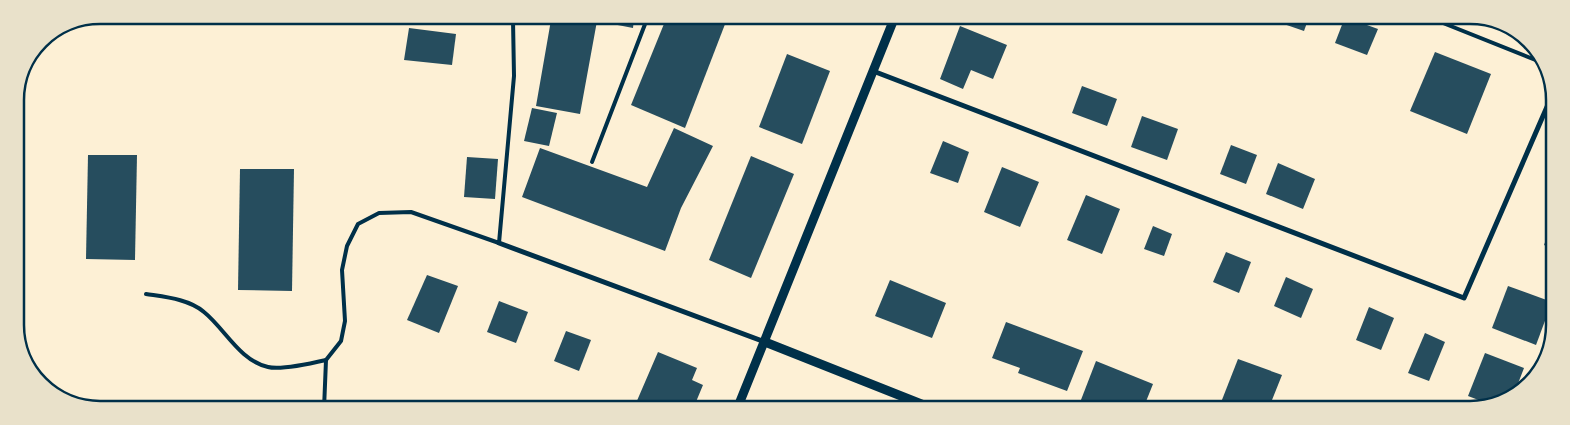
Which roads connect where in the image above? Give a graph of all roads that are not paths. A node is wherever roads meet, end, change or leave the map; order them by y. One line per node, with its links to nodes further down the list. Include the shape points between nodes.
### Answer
1 (513, 24): 9 (lane, via 514,76)
2 (645, 24): 8 (lane)
3 (892, 24): 6 (street)
4 (1446, 24): 5 (lane)
5 (1535, 60)
6 (872, 71): 7 (street, via 1464,298); 11 (street)
7 (1546, 109)
8 (592, 162)
9 (499, 243): 11 (street); 12 (lane, via 411,212 379,213 358,224 347,246 342,270 345,321 341,341)
10 (146, 294): 12 (lane, via 172,298 204,311 249,359 268,368)
11 (765, 342): 14 (street); 15 (street)
12 (326, 360): 13 (lane)
13 (324, 401)
14 (741, 401)
15 (914, 401)

